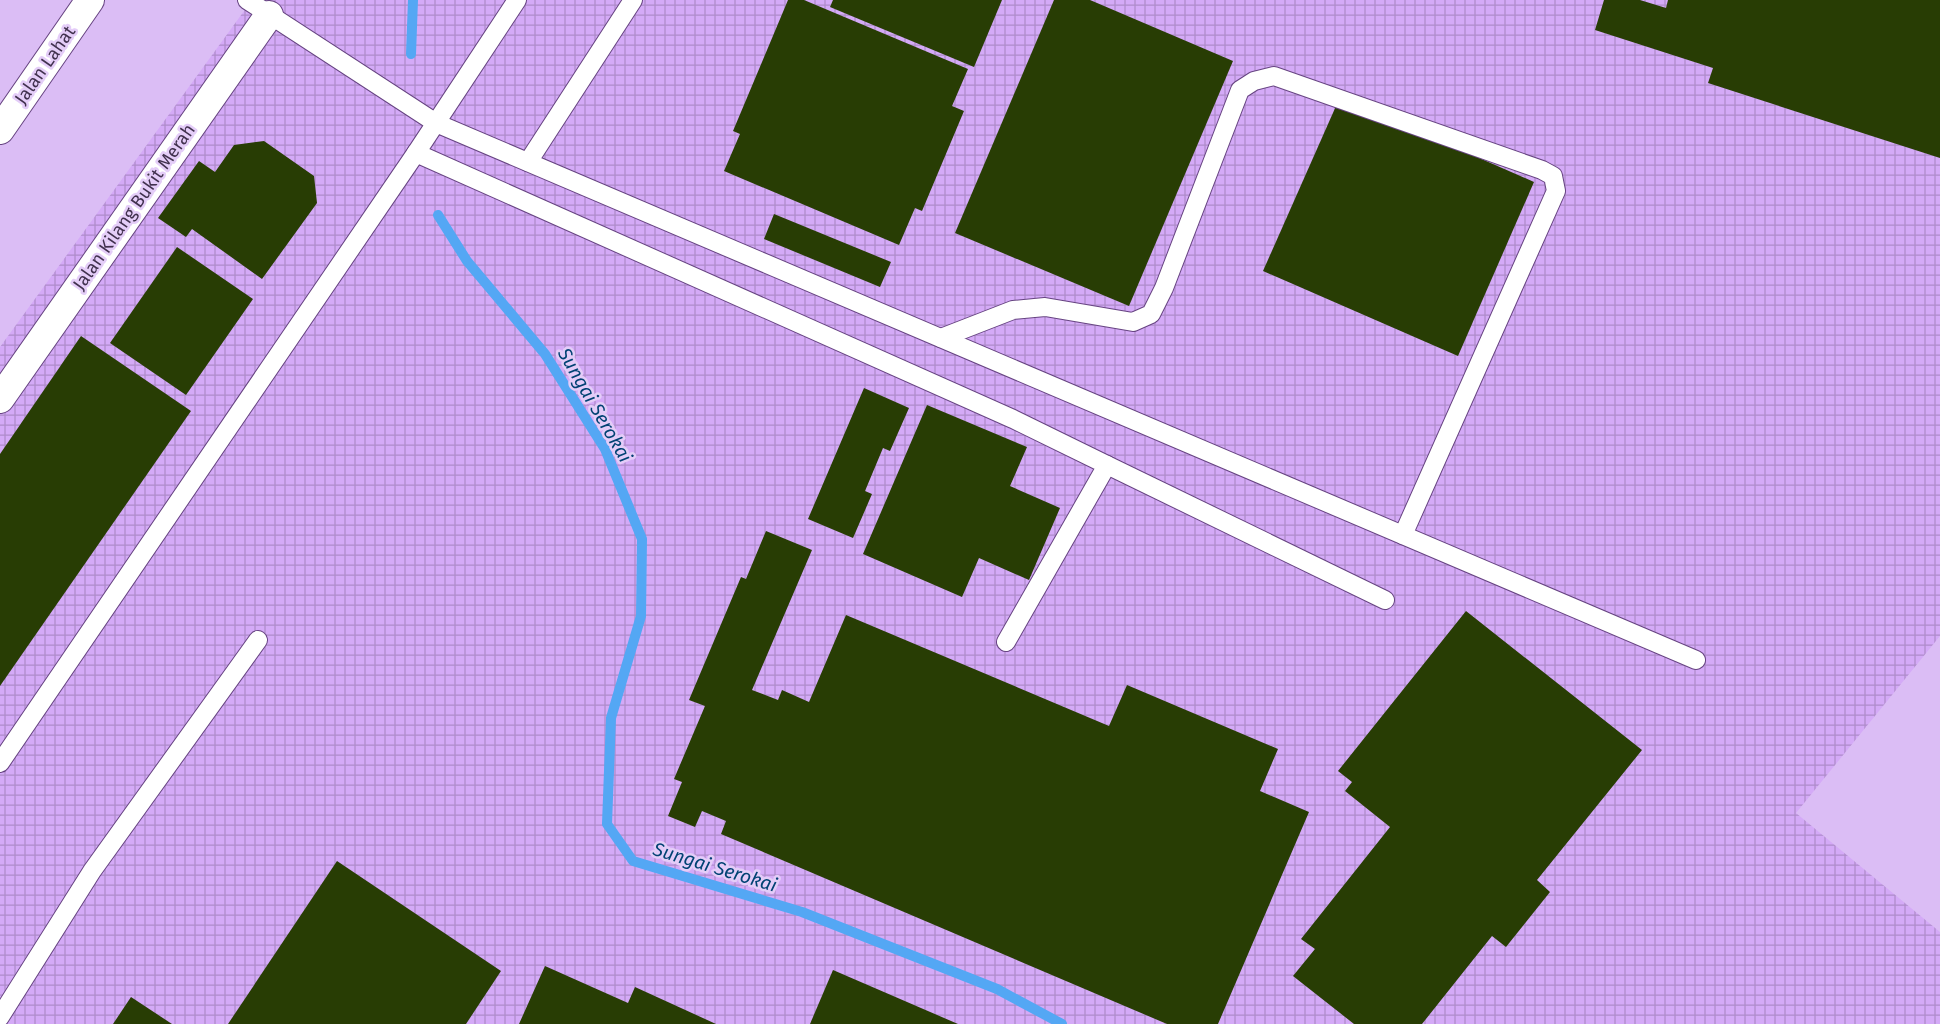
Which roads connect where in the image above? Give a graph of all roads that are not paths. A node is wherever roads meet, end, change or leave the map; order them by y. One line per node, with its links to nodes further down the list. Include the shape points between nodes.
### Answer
1 (90, 0): 6 (street, Jalan Lahat)
2 (518, 0): 5 (lane)
3 (632, 0): 8 (lane)
4 (258, 7): 5 (lane); 10 (street, Jalan Kilang Bukit Merah)
5 (436, 122): 7 (lane); 8 (lane)
6 (0, 130)
7 (416, 153): 11 (lane, via 1004,415); 17 (lane)
8 (528, 162): 9 (lane)
9 (941, 338): 12 (lane); 12 (lane, via 1013,310 1045,307 1133,322 1151,314 1240,90 1254,81 1274,76 1542,170 1552,176 1556,191)
10 (0, 400)
11 (1108, 465): 13 (lane); 15 (lane)
12 (1402, 535): 16 (lane)
13 (1385, 600)
14 (258, 640): 18 (lane, via 92,871)
15 (1006, 642)
16 (1696, 660)
17 (0, 763)
18 (0, 1016)

